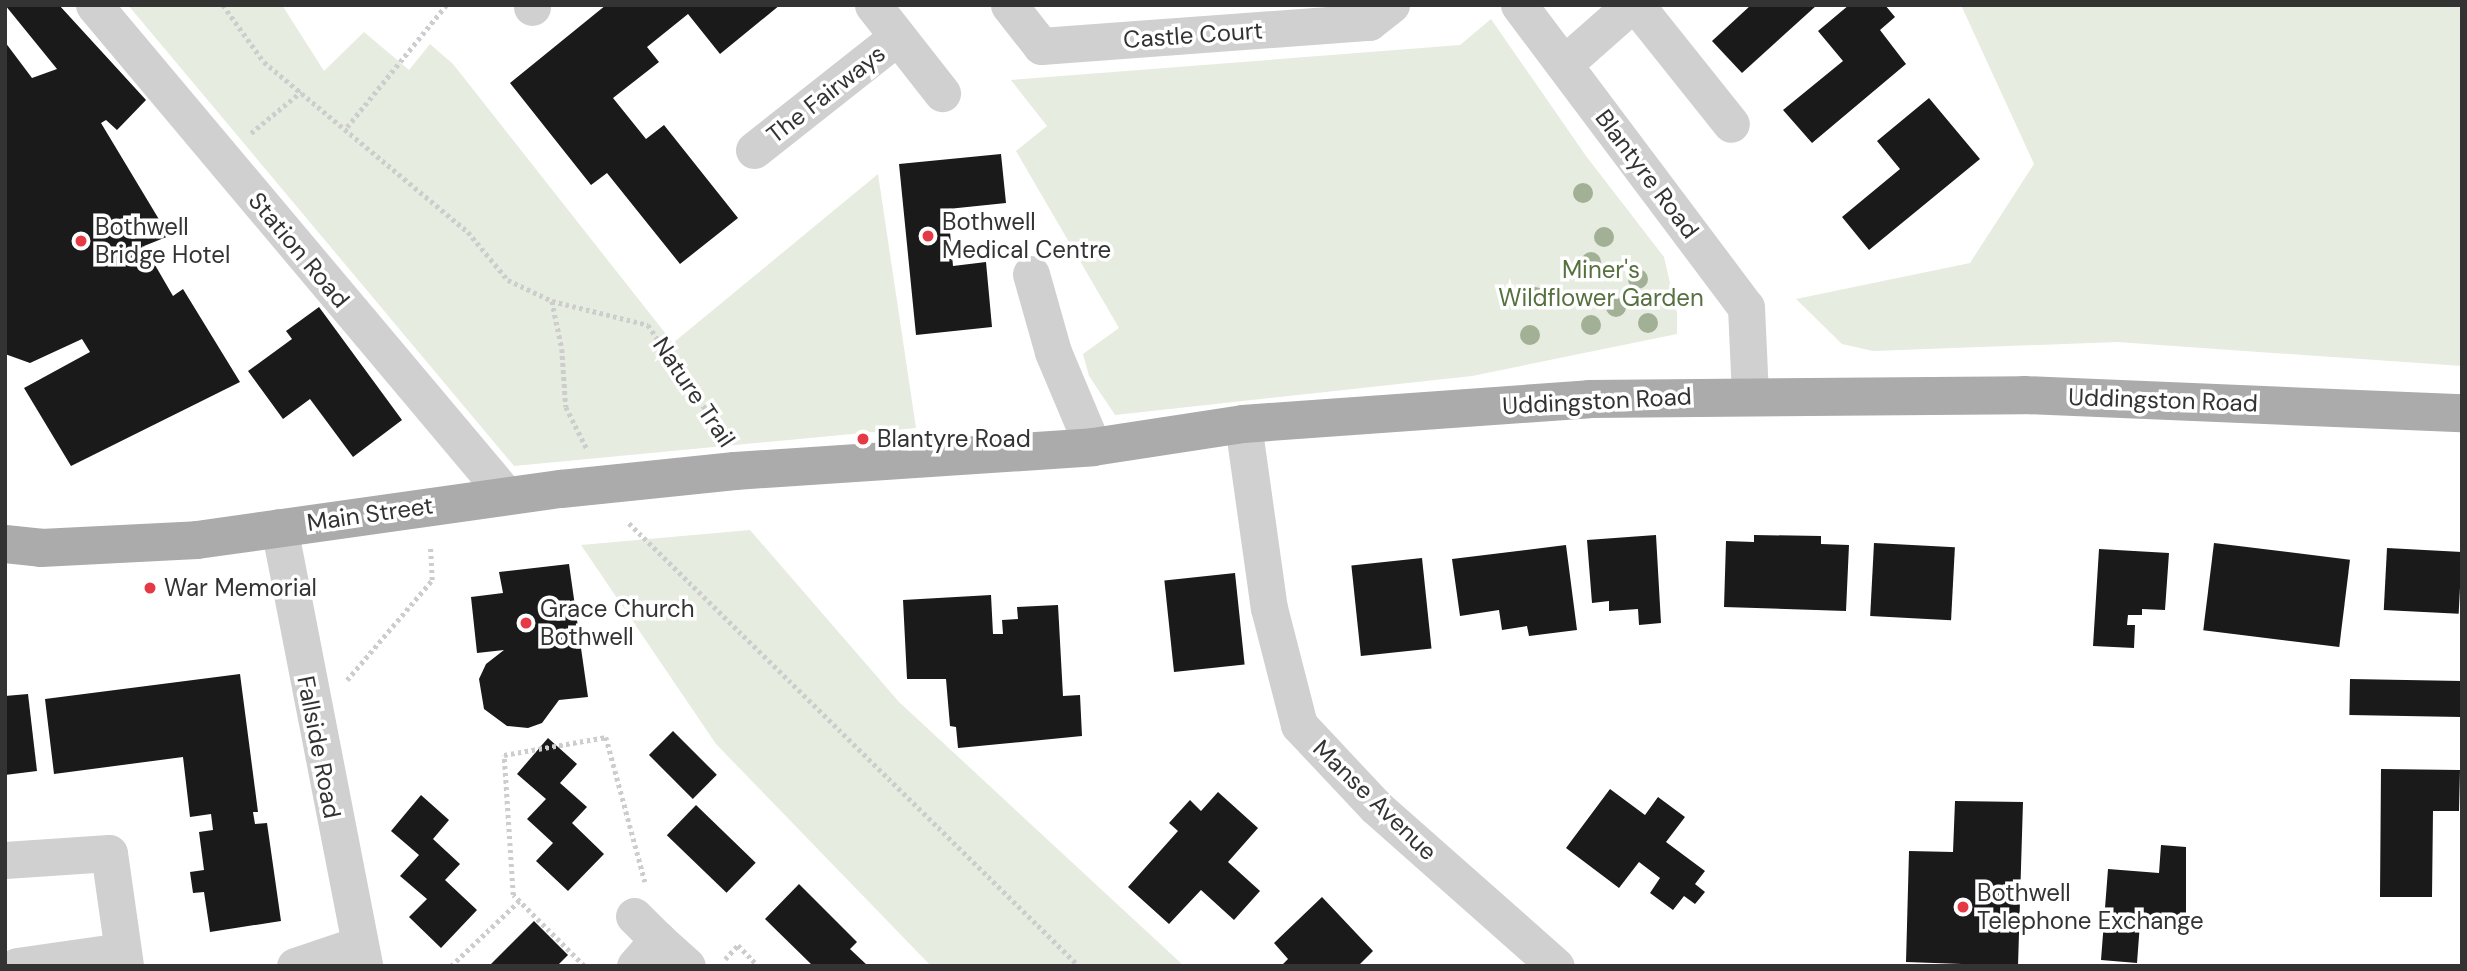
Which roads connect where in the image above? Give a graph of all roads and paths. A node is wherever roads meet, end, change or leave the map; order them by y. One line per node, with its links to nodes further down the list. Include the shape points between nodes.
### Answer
1 (94, 5): 17 (street, Station Road)
2 (223, 5): 12 (path, Nature Trail, via 264,62)
3 (446, 5): 15 (path)
4 (873, 5): 10 (street, The Fairways)
5 (1009, 5): 6 (street, Castle Court, via 1041,46 1369,22)
6 (1391, 5)
7 (1518, 5): 11 (street, Blantyre Road)
8 (1631, 5): 11 (street)
9 (1636, 5): 14 (street)
10 (897, 37): 13 (street, The Fairways); 16 (street, The Fairways)
11 (1564, 64): 20 (street, Blantyre Road, via 1746,307)
12 (302, 92): 15 (path, Nature Trail); 17 (path)
13 (942, 93)
14 (1731, 124)
15 (347, 127): 19 (path, Nature Trail, via 468,232 508,280)
16 (754, 150)
17 (220, 158): 26 (street, Station Road)
18 (1031, 274): 23 (street, via 1053,352)
19 (552, 301): 24 (path, via 562,349 566,407); 25 (path, Nature Trail, via 648,325)
20 (1750, 395): 21 (main road, Uddingston Road, via 2024,395); 22 (main road, Uddingston Road, via 1589,399)
21 (2462, 413)
22 (1243, 424): 23 (main road, Uddingston Road); 45 (street, Manse Avenue, via 1269,608 1299,725 1376,807)
23 (1093, 447): 25 (main road, Uddingston Road)
24 (589, 453)
25 (741, 471): 26 (main road, Main Street, bridge)
26 (505, 494): 27 (main road, Main Street)
27 (428, 505): 29 (main road, Main Street); 31 (path, via 432,580 349,679)
28 (626, 520): 44 (path)
29 (279, 527): 30 (main road, Main Street, via 184,541 41,548); 31 (street, Fallside Road)
30 (5, 544)
31 (309, 692): 35 (street, Fallside Road)
32 (5, 860): 36 (street, via 109,853)
33 (519, 901): 34 (path, via 513,895 504,755 606,737 649,897); 39 (path); 40 (path)
34 (643, 940): 41 (street)
35 (361, 955): 38 (street)
36 (124, 958): 37 (street)
37 (17, 966)
38 (295, 966)
39 (451, 966)
40 (584, 966)
41 (687, 966)
42 (718, 966): 43 (path, via 738,945)
43 (758, 966)
44 (1079, 966)
45 (1556, 966)

